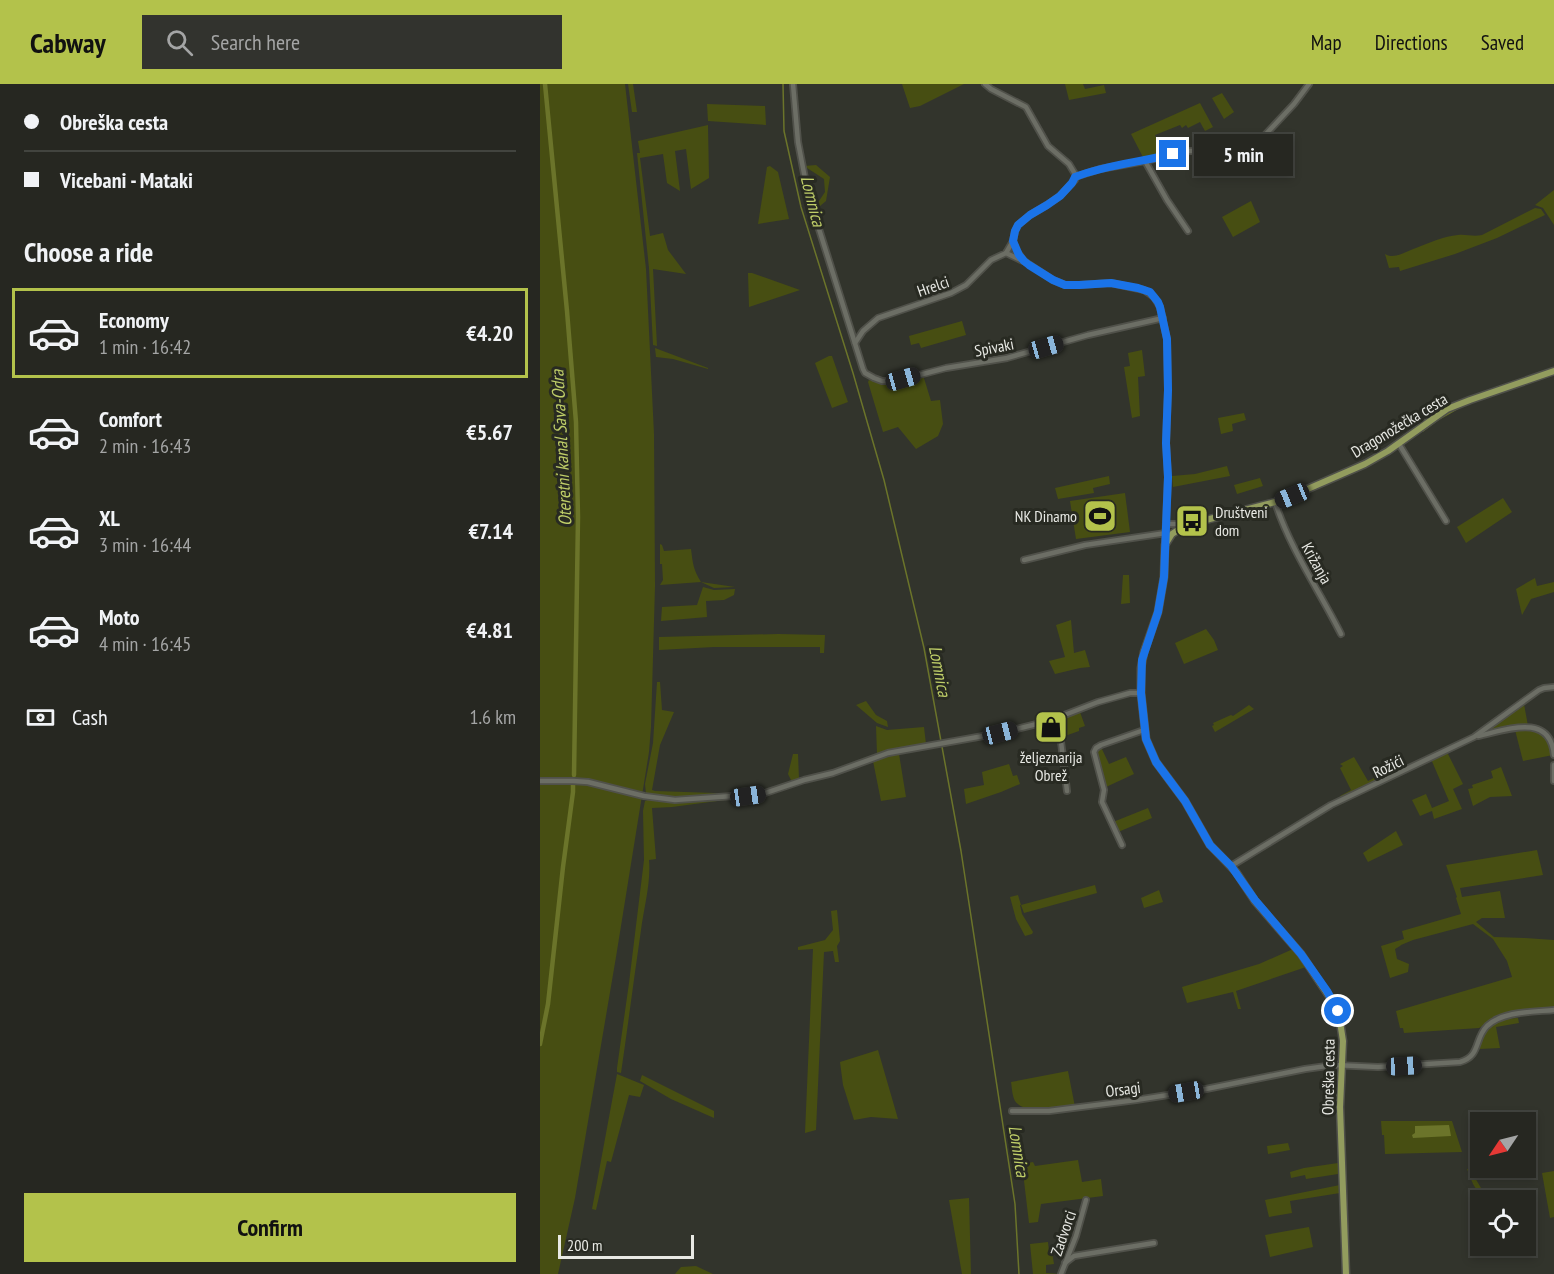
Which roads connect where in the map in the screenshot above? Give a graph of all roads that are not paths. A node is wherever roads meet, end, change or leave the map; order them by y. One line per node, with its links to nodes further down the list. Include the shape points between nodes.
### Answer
1 (793, 84): 11 (street, via 808,194)
2 (985, 84): 5 (street, via 1026,107 1048,146 1069,164)
3 (1309, 84): 4 (street, via 1266,134 1249,147 1212,155 1190,151)
4 (1145, 161): 5 (street); 6 (street)
5 (1075, 177): 7 (street, via 1060,196 1023,220)
6 (1188, 231)
7 (1013, 241): 8 (street, Hrelci); 9 (street, Obreška cesta)
8 (1006, 253): 9 (street); 11 (street, Hrelci, via 991,260 956,291 869,323)
9 (1024, 261): 10 (street, Obreška cesta, via 1065,285 1111,283 1150,292)
10 (1163, 318): 11 (street, Spivaki, via 896,381 882,381 865,373); 16 (street, Obreška cesta, via 1168,390)
11 (855, 343)
12 (1554, 371): 13 (main road, Dragonožečka cesta, via 1448,409)
13 (1399, 444): 14 (main road, Dragonožečka cesta, via 1365,464); 15 (street)
14 (1275, 502): 17 (main road, Dragonožečka cesta); 21 (street, Križanja, via 1286,533)
15 (1446, 521)
16 (1166, 524): 17 (street); 18 (street, Obreška cesta)
17 (1190, 525): 19 (main road, Dragonožečka cesta, via 1174,533)
18 (1166, 533): 19 (street, Obreška cesta); 20 (street, via 1085,545)
19 (1165, 548): 23 (main road, Obreška cesta, via 1158,612 1142,660)
20 (1024, 560)
21 (1341, 634)
22 (1554, 687): 26 (street, Rožići, via 1539,690)
23 (1141, 693): 24 (street, via 1098,702); 25 (main road, Obreška cesta)
24 (1058, 717): 30 (street, via 1000,733 888,753 748,796 675,800 588,782); 31 (street)
25 (1144, 730): 32 (street, via 1094,752 1104,790 1102,802); 33 (main road, Obreška cesta, via 1156,762 1185,801 1210,845)
26 (1474, 737): 27 (street, via 1535,728 1548,736); 33 (street, Rožići, via 1331,805)
27 (1554, 755)
28 (1554, 765): 29 (street)
29 (1554, 781)
30 (540, 782)
31 (1067, 791)
32 (1122, 845)
33 (1231, 866): 35 (main road, Obreška cesta, via 1301,954 1335,1005 1342,1031)
34 (1554, 1010): 35 (street, Orsagi, via 1499,1018 1481,1033 1474,1054 1460,1062)
35 (1341, 1065): 36 (street, Orsagi, via 1136,1100 1049,1111); 41 (main road, Obreška cesta)
36 (1012, 1111)
37 (1086, 1200): 39 (street, Zadvorci)
38 (1154, 1243): 39 (street, via 1074,1256)
39 (1065, 1263): 40 (street, Zadvorci)
40 (1061, 1274)
41 (1346, 1274)

